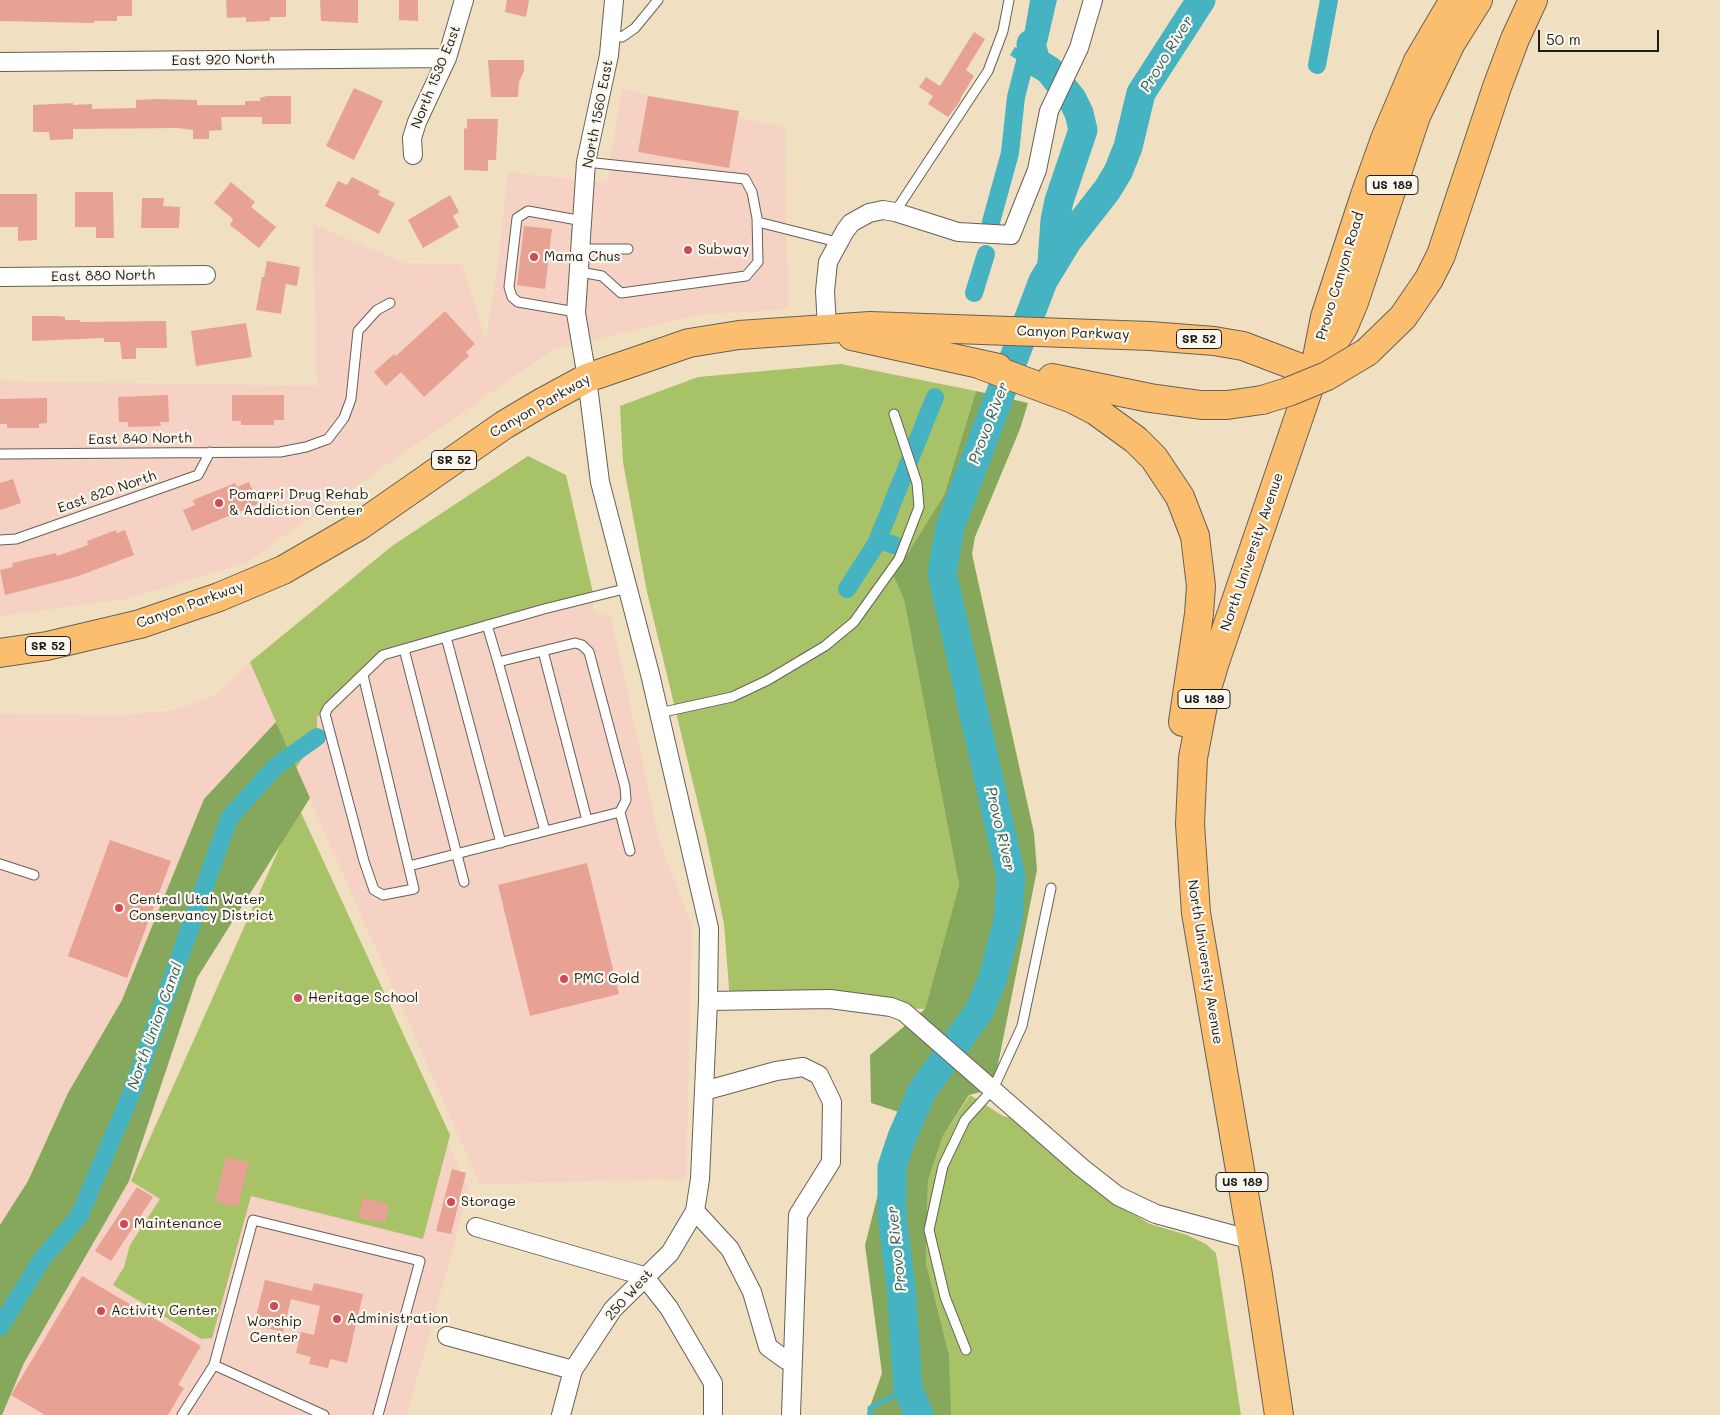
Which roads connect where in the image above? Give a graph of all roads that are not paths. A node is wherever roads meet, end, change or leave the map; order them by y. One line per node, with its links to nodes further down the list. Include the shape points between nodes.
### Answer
1 (464, 0): 10 (street, North 1530 East)
2 (614, 0): 9 (street, North 1560 East)
3 (658, 0): 9 (lane, via 635,28 622,36)
4 (1009, 0): 14 (lane, via 1003,31 988,71)
5 (1093, 0): 14 (street, via 1071,70 1047,119 1037,170 1011,235 958,232)
6 (1454, 0): 26 (highway, Provo Canyon Road / US 189, via 1426,45 1385,139 1325,317)
7 (1478, 0): 26 (highway, Provo Canyon Road / US 189, via 1430,82 1404,148 1354,302 1344,326)
8 (1533, 0): 28 (highway, bridge, via 1509,55 1441,255 1407,312 1366,352 1327,376 1288,392 1227,405 1201,405)
9 (611, 35): 13 (street, North 1560 East)
10 (447, 58): 11 (street, East 920 North); 12 (street, North 1530 East, via 416,122 412,138)
11 (0, 62)
12 (413, 155)
13 (586, 162): 15 (street, North 1560 East); 16 (lane, via 745,179 752,192)
14 (896, 212): 17 (street, via 883,210 859,218 851,223)
15 (583, 221): 18 (street, North 1560 East); 24 (lane, via 528,211 517,218 509,287 512,297 518,302)
16 (758, 222): 17 (lane); 20 (lane, via 758,262 746,276 621,293 602,276)
17 (837, 242): 25 (street, via 826,270)
18 (582, 249): 19 (lane); 20 (street, North 1560 East)
19 (628, 249)
20 (580, 272): 24 (street, North 1560 East)
21 (206, 275): 22 (street, East 880 North)
22 (0, 277)
23 (390, 303): 30 (lane, East 840 North, via 377,310 358,331 350,398 344,418 328,439 280,452)
24 (576, 312): 27 (street, North 1560 East)
25 (826, 328): 26 (highway, Canyon Parkway / SR 52, via 984,329 1214,341 1271,355); 27 (highway, Canyon Parkway / SR 52, via 739,335 690,343); 28 (highway, Canyon Parkway / SR 52)
26 (1314, 373): 42 (highway, North University Avenue / US 189, via 1212,670 1198,727)
27 (588, 378): 33 (street, North 1560 East, via 600,482); 38 (highway, Canyon Parkway / SR 52, via 504,425 359,526 283,570 219,597 140,624 48,646)
28 (1050, 384): 42 (highway, via 1136,440 1170,480 1189,515 1197,544 1201,586 1183,720 1184,757)
29 (894, 414): 41 (lane, via 916,483 919,507 905,548 854,622 825,646 732,698)
30 (210, 452): 31 (lane, East 840 North); 32 (lane, East 820 North, via 198,475 16,539)
31 (0, 454)
32 (0, 540)
33 (628, 588): 34 (lane); 41 (street, North 1560 East)
34 (488, 626): 35 (lane); 39 (lane)
35 (446, 637): 36 (lane); 46 (lane)
36 (404, 649): 40 (lane, via 383,656); 48 (lane)
37 (543, 651): 39 (lane); 43 (lane, via 575,643 589,652 625,787 626,800); 44 (lane)
38 (0, 653)
39 (498, 662): 45 (lane)
40 (363, 674): 50 (lane); 50 (lane, via 325,714 374,890 383,895 414,889)
41 (660, 713): 54 (street, 250 West, via 709,928)
42 (1191, 791): 59 (highway, North University Avenue / US 189, via 1196,913)
43 (620, 812): 44 (lane); 47 (lane)
44 (586, 820): 45 (lane)
45 (546, 831): 46 (lane)
46 (501, 843): 48 (lane)
47 (630, 851)
48 (456, 854): 50 (lane); 52 (lane)
49 (0, 864): 51 (lane)
50 (409, 866)
51 (34, 875)
52 (464, 882)
53 (1051, 888): 55 (lane, via 1022,1026)
54 (708, 1001): 55 (street, via 830,999 891,1007 919,1024); 56 (street, 250 West)
55 (992, 1089): 59 (street, via 1118,1196 1156,1214); 62 (lane, via 965,1120 943,1166 929,1230 945,1297)
56 (704, 1091): 57 (street, 250 West, via 700,1179); 63 (street, via 803,1067 819,1075 832,1102 831,1162 798,1215)
57 (695, 1211): 60 (street, 250 West, via 670,1253); 63 (street, via 730,1249 752,1292 768,1347 786,1360)
58 (476, 1227): 60 (street)
59 (1252, 1240): 65 (highway, North University Avenue / US 189)
60 (644, 1276): 66 (street, 250 West, via 613,1308); 71 (street, via 669,1308 713,1383)
61 (447, 1336): 66 (street)
62 (966, 1350)
63 (793, 1360): 72 (street)
64 (214, 1365): 67 (lane); 68 (lane); 69 (lane, via 253,1220 420,1261)
65 (1273, 1369): 73 (highway, North University Avenue / US 189); 74 (highway)
66 (573, 1370): 70 (street, 250 West)
67 (182, 1415)
68 (324, 1415)
69 (378, 1415)
70 (561, 1415)
71 (713, 1415)
72 (791, 1415)
73 (1279, 1415)
74 (1290, 1415)

